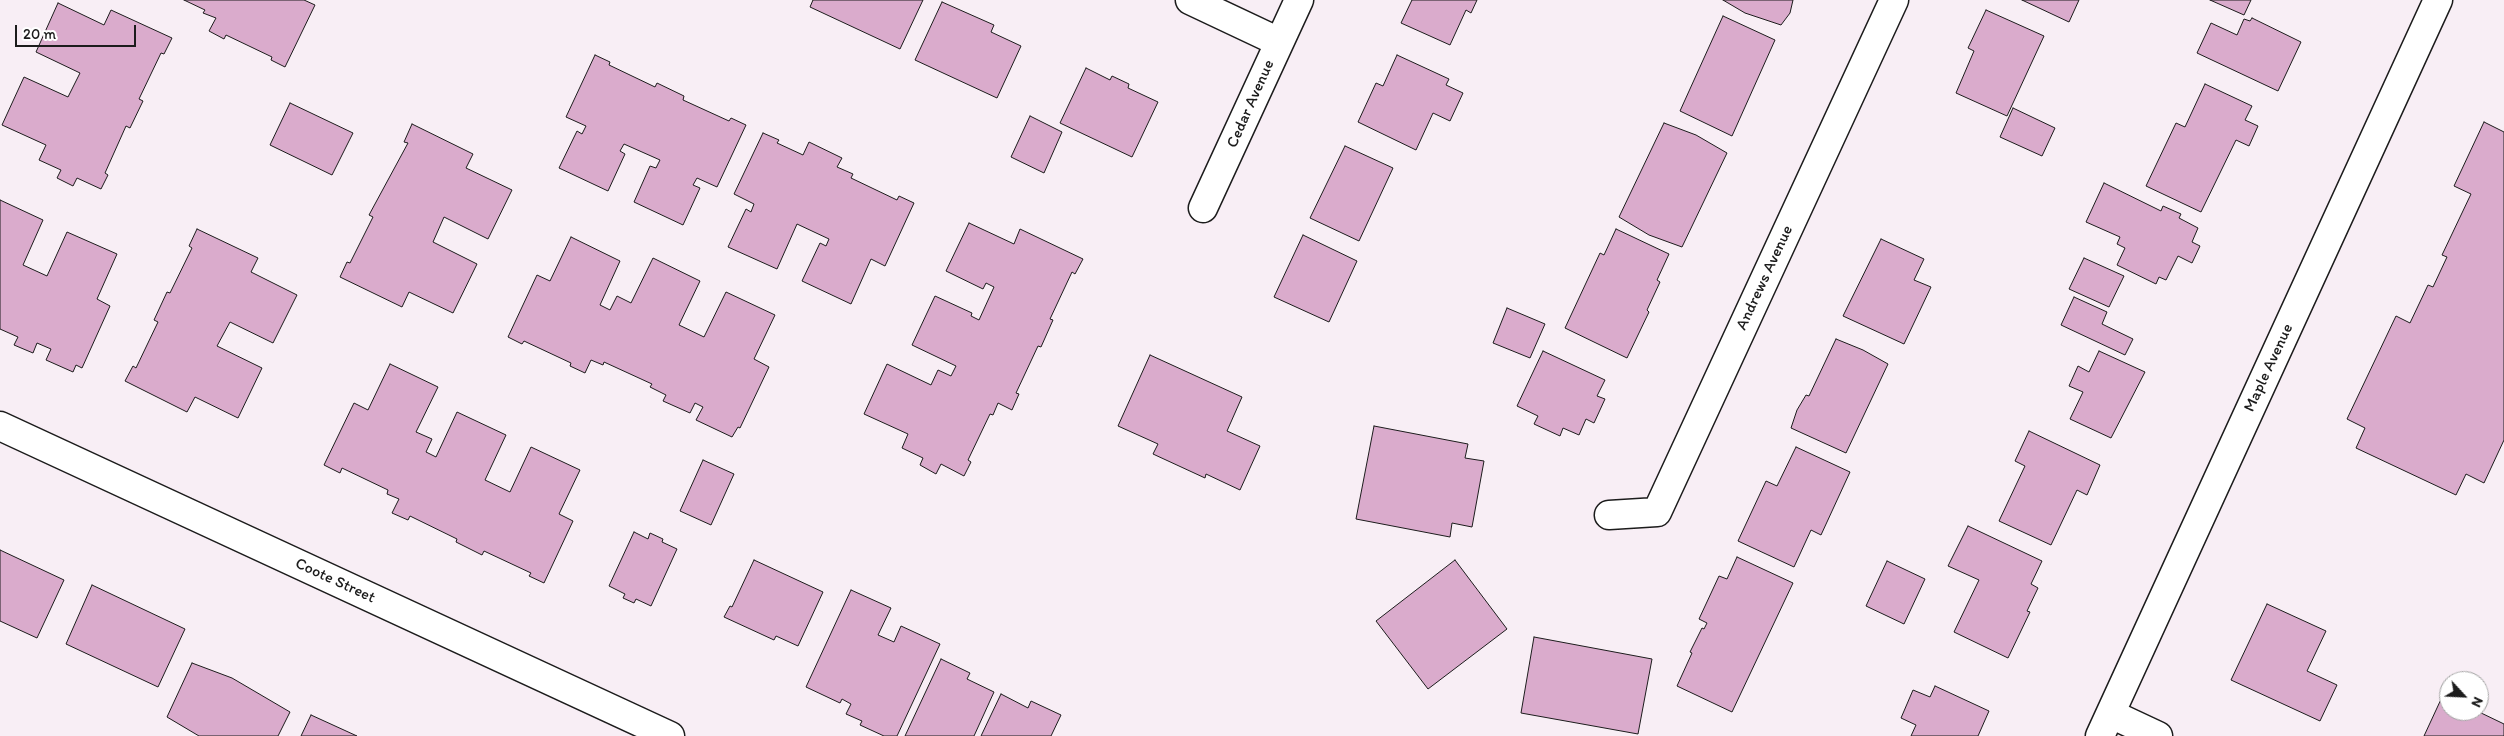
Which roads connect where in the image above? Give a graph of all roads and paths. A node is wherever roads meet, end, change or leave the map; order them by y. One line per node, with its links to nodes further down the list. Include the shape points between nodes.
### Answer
1 (1190, 0): 5 (street)
2 (1299, 0): 5 (street, Cedar Avenue)
3 (1894, 0): 8 (street, Andrews Avenue, via 1657,512)
4 (2438, 0): 9 (street, Maple Avenue)
5 (1278, 42): 6 (street, Cedar Avenue)
6 (1204, 208)
7 (0, 426): 10 (street, Coote Street)
8 (1609, 516)
9 (2105, 725): 11 (street)
10 (670, 736)
11 (2158, 736)

